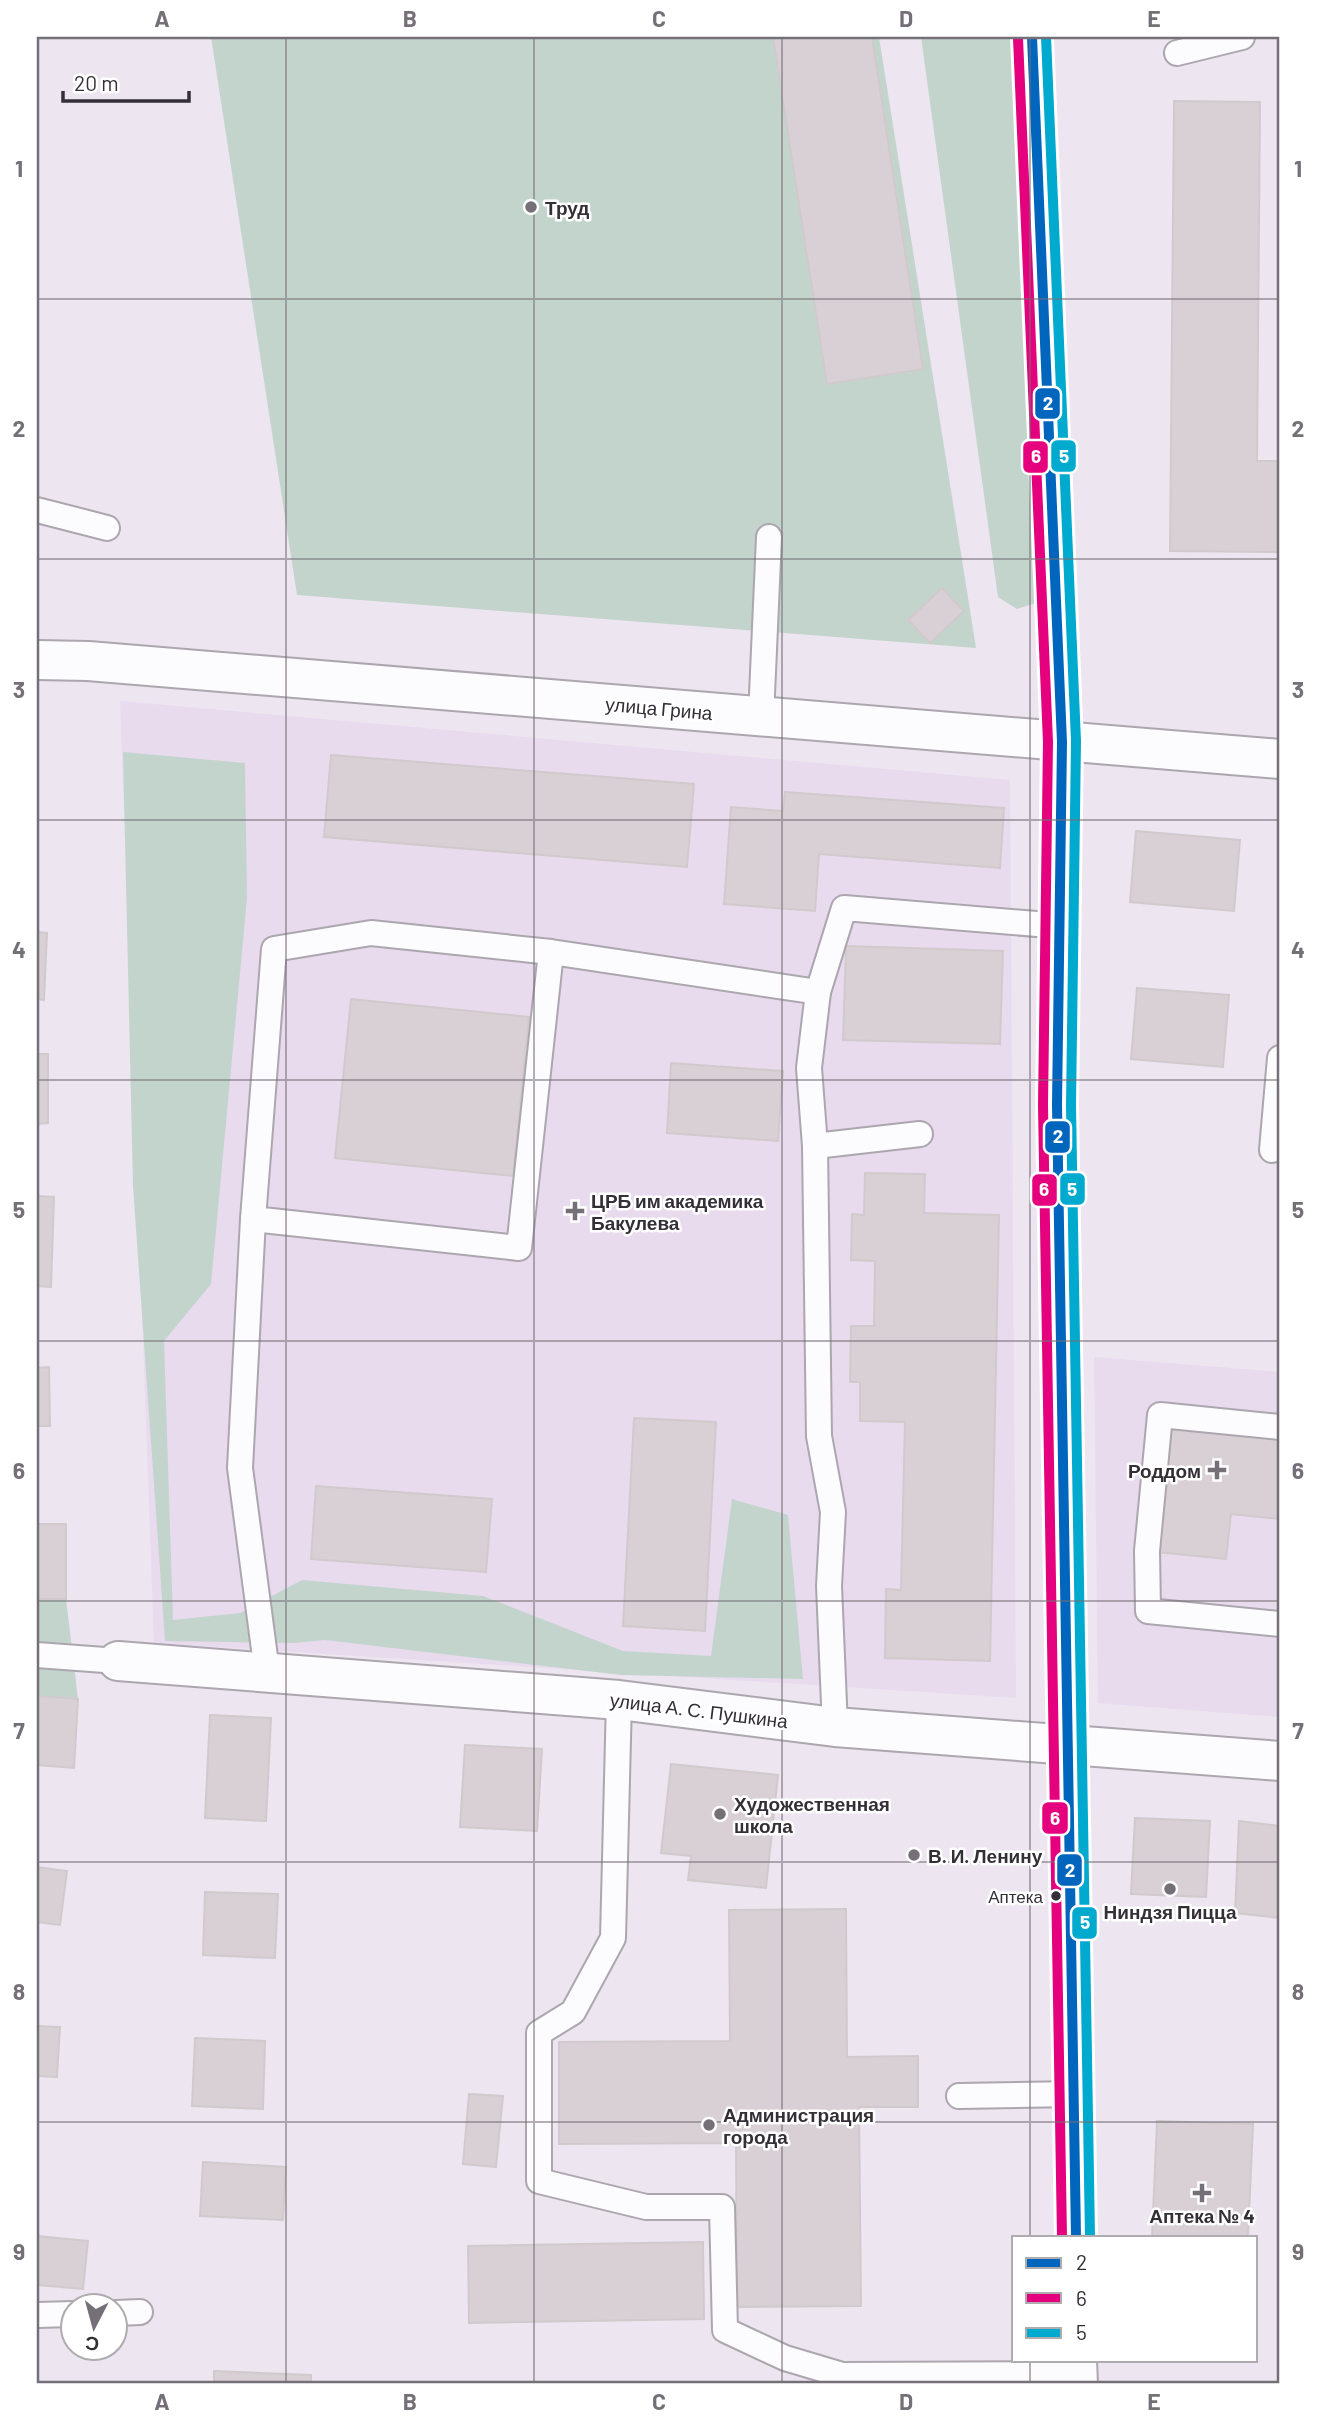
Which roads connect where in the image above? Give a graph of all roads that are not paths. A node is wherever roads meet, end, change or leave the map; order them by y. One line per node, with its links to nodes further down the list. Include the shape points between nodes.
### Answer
1 (1032, 37): 9 (main road)
2 (1242, 37): 3 (lane)
3 (1177, 53)
4 (37, 510): 5 (lane)
5 (107, 528)
6 (769, 537): 8 (lane)
7 (37, 660): 8 (main road, улица Грина)
8 (761, 717): 9 (main road, улица Грина)
9 (1062, 741): 10 (main road, улица Грина); 11 (main road)
10 (1280, 759)
11 (1060, 926): 13 (lane, via 844,908); 26 (main road, via 1057,1105)
12 (551, 952): 13 (lane); 18 (lane, via 371,933 274,949); 18 (lane, via 519,1248)
13 (818, 992): 16 (lane, via 809,1068)
14 (1280, 1058): 17 (lane)
15 (920, 1134): 16 (lane)
16 (815, 1146): 25 (lane, via 819,1436 834,1512 829,1586)
17 (1272, 1150)
18 (253, 1219): 23 (lane, via 240,1468)
19 (1280, 1427): 20 (lane, via 1160,1415 1147,1551 1148,1611)
20 (1280, 1624)
21 (37, 1655): 22 (lane)
22 (118, 1661): 23 (main road, улица А. С. Пушкина)
23 (267, 1672): 24 (main road, улица А. С. Пушкина)
24 (620, 1700): 25 (main road, улица А. С. Пушкина); 35 (lane, via 612,1938 573,2012 539,2033 539,2181 646,2207 722,2207 725,2330 785,2358 842,2375)
25 (835, 1727): 26 (main road, улица А. С. Пушкина)
26 (1069, 1745): 27 (main road, улица А. С. Пушкина); 28 (main road)
27 (1280, 1761)
28 (1074, 2094): 29 (lane); 30 (main road)
29 (959, 2096)
30 (1076, 2236)
31 (130, 2312): 32 (lane)
32 (140, 2312)
33 (60, 2314): 34 (lane)
34 (37, 2315)
35 (1077, 2373)

